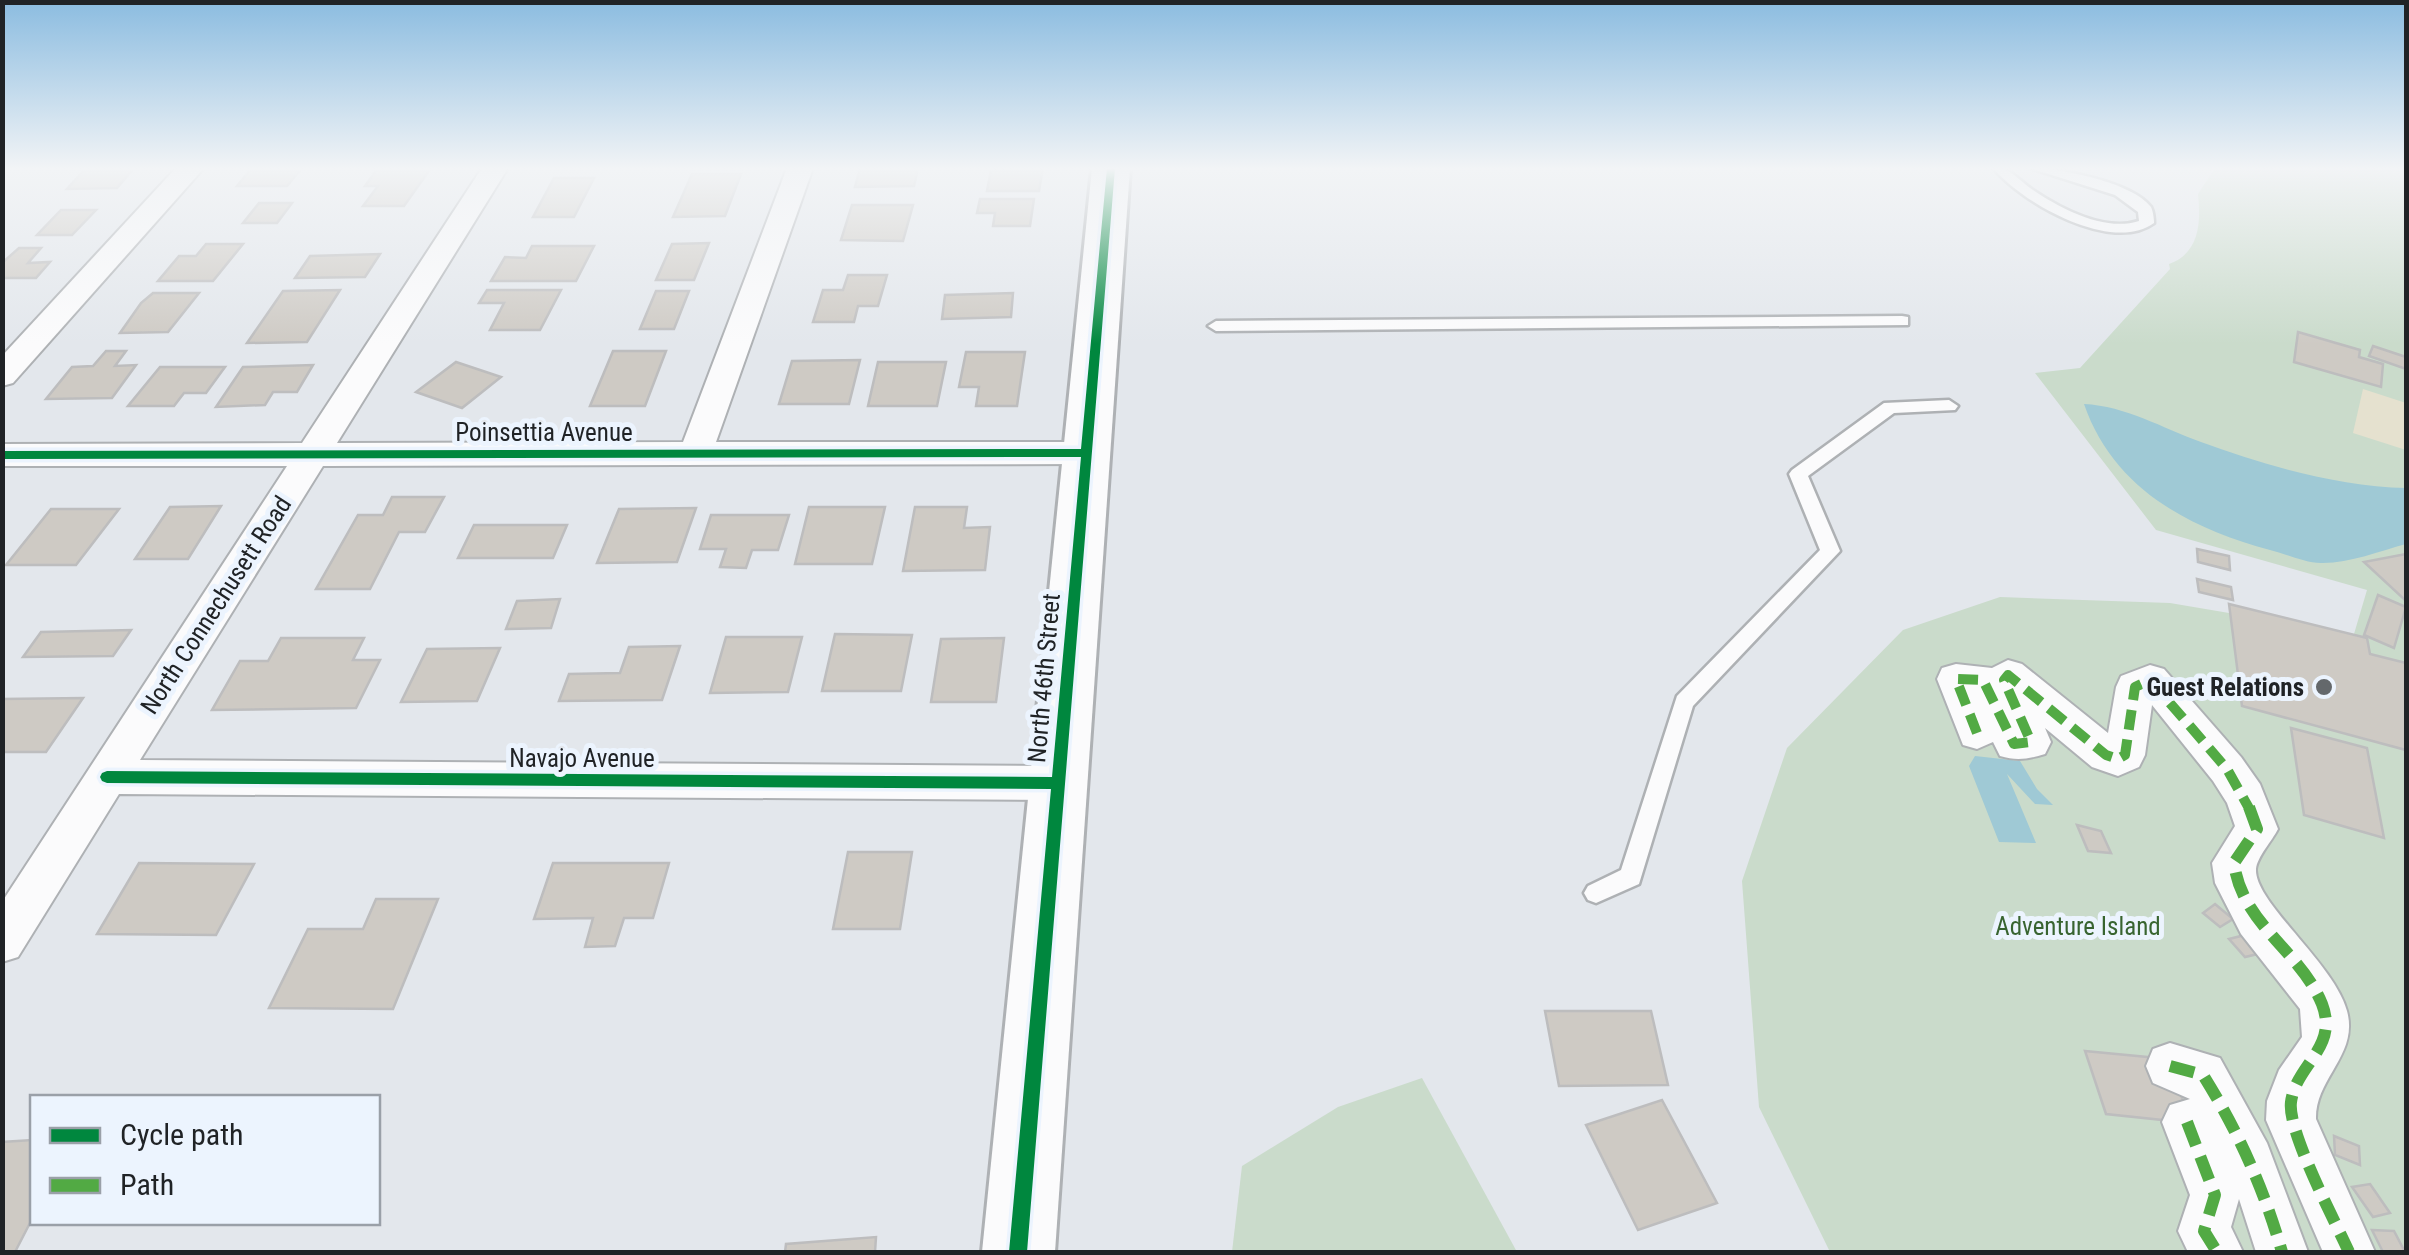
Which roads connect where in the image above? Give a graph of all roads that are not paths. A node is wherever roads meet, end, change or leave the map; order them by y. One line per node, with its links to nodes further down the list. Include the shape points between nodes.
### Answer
1 (138, 227): 7 (street)
2 (458, 227): 12 (street, North Connechusett Road)
3 (778, 227): 10 (street)
4 (1106, 227): 9 (street, North 46th Street)
5 (1902, 321): 6 (lane)
6 (1216, 326)
7 (2, 376)
8 (1949, 406): 16 (lane, via 1890,407 1798,474 1830,551 1684,702 1631,876)
9 (1085, 453): 10 (street, Poinsettia Avenue); 15 (street, North 46th Street)
10 (695, 454): 12 (street, Poinsettia Avenue)
11 (2, 455): 12 (street, Poinsettia Avenue)
12 (312, 455): 14 (street, North Connechusett Road)
13 (1977, 733): 23 (street, via 1956,680 1983,680 2014,744 2031,742 2004,680 2008,675 2118,758 2125,755 2135,687 2150,680 2227,769 2257,828 2234,862 2238,889 2312,984 2328,1027 2326,1045 2292,1086 2289,1105)
14 (107, 777): 15 (street, Navajo Avenue); 17 (street, North Connechusett Road)
15 (1057, 783): 20 (street, North 46th Street)
16 (1596, 893)
17 (2, 942)
18 (2170, 1066): 22 (street, via 2203,1075 2226,1110)
19 (2187, 1122): 21 (street, via 2215,1194 2204,1231)
20 (1018, 1252)
21 (2217, 1252)
22 (2282, 1252)
23 (2349, 1252)

